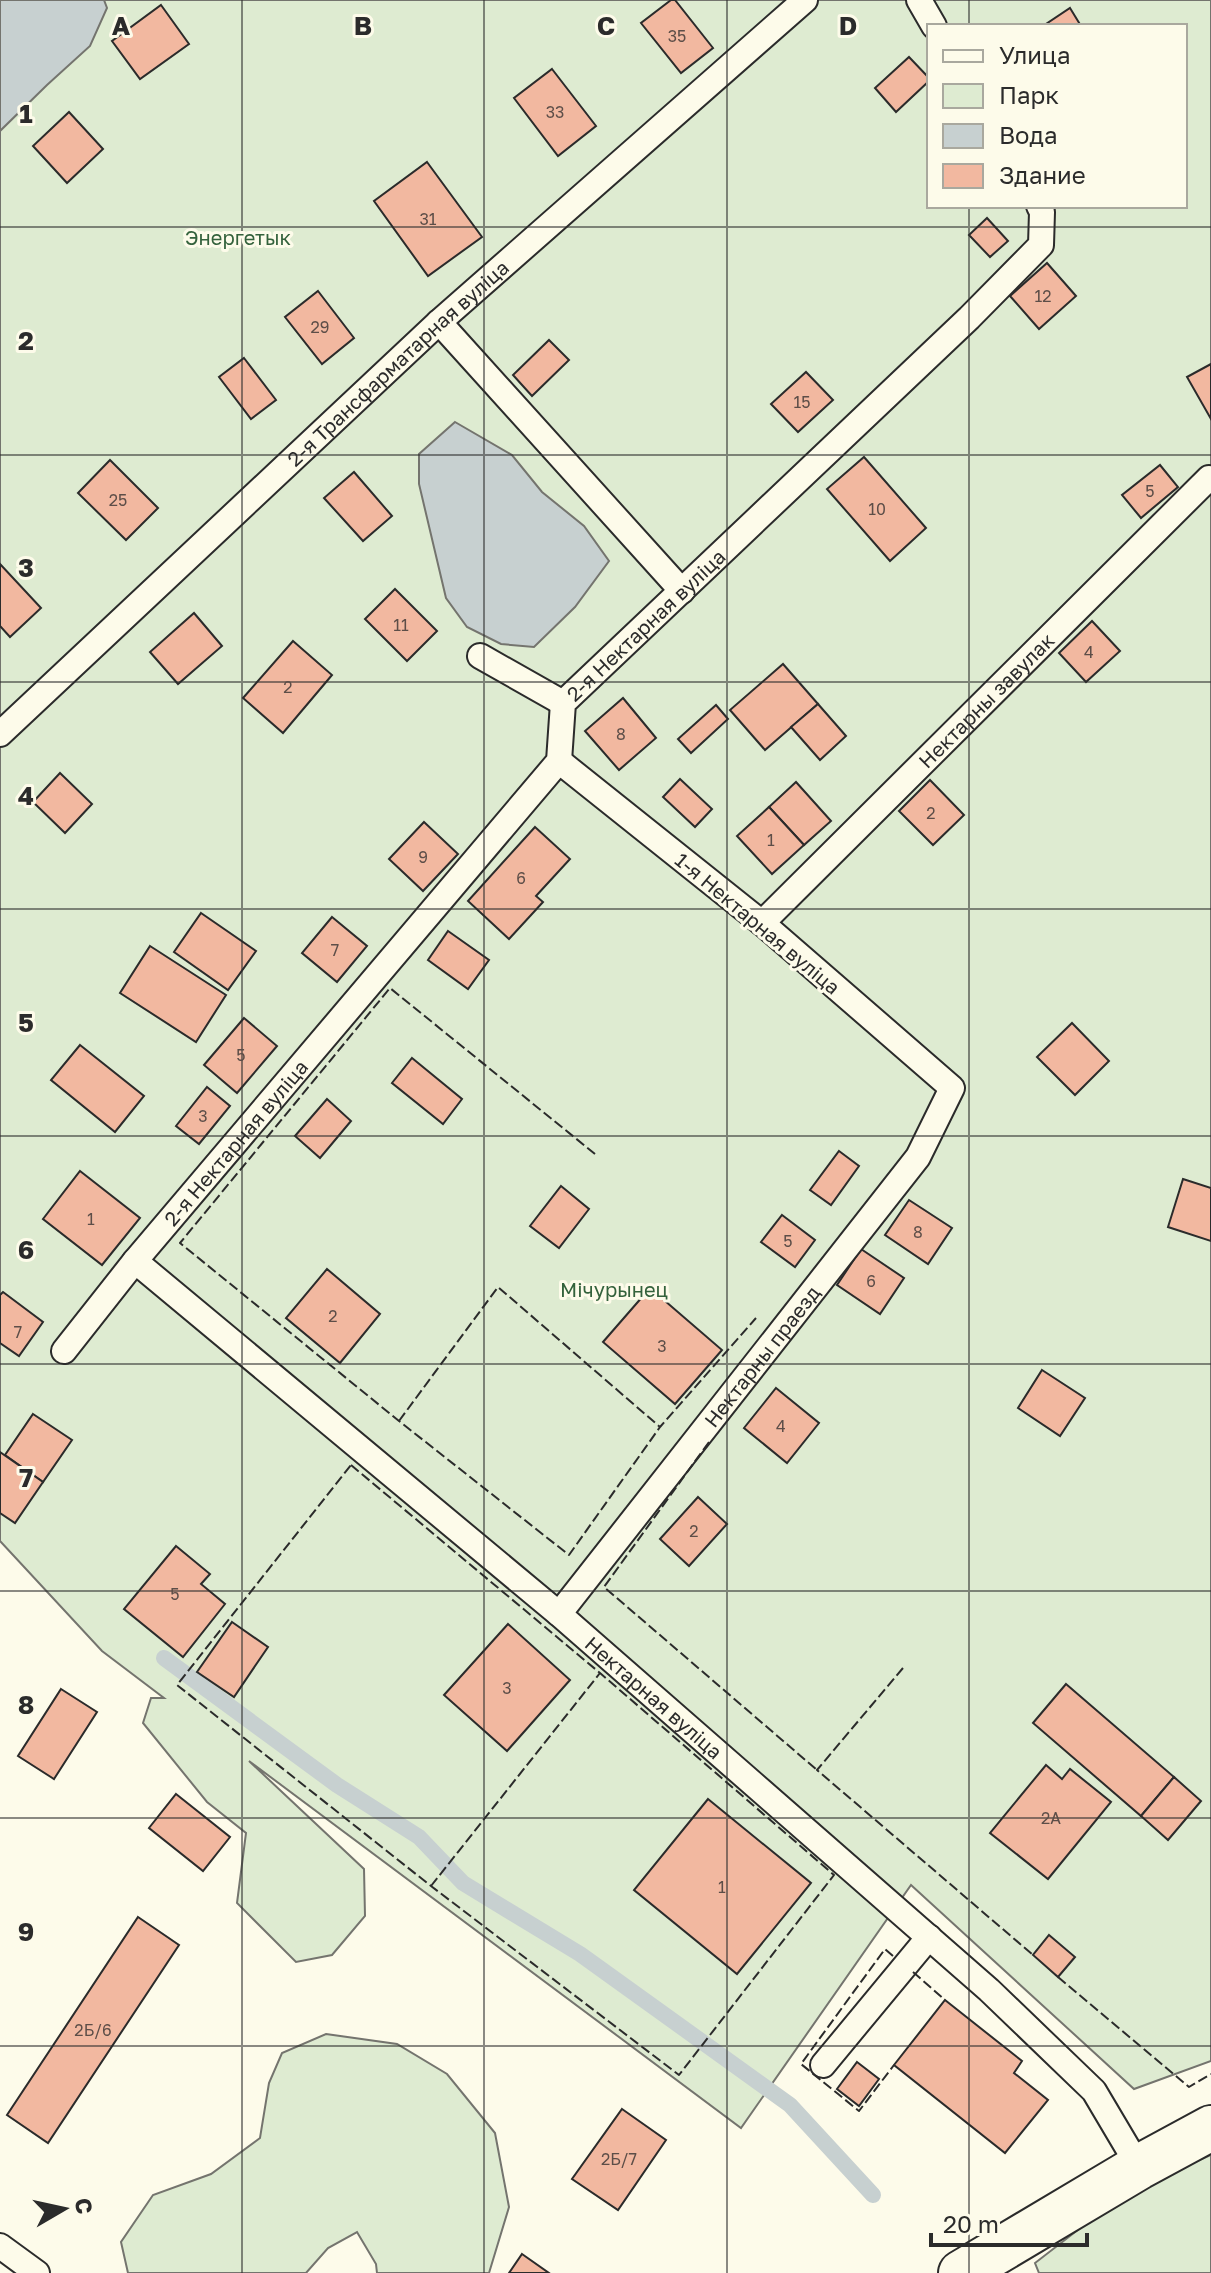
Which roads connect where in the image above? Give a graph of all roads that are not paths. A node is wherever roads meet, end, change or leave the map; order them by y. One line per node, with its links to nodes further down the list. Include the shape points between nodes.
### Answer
1 (805, 0): 5 (lane, 2-я Трансфарматарная вуліца)
2 (919, 0): 3 (lane)
3 (933, 24)
4 (1040, 208): 7 (lane, 2-я Нектарная вуліца, via 1041,245)
5 (439, 322): 7 (lane); 10 (lane, 2-я Трансфарматарная вуліца)
6 (1209, 478): 12 (lane, Нектарны завулак)
7 (682, 591): 9 (lane, 2-я Нектарная вуліца)
8 (480, 656): 9 (lane)
9 (563, 703): 11 (lane, 2-я Нектарная вуліца)
10 (0, 734)
11 (559, 761): 12 (lane, 1-я Нектарная вуліца); 14 (lane, 2-я Нектарная вуліца)
12 (762, 923): 13 (lane, 1-я Нектарная вуліца)
13 (952, 1088): 16 (lane, Нектарны праезд, via 918,1157)
14 (135, 1261): 15 (lane, 2-я Нектарная вуліца); 16 (lane, Нектарная вуліца)
15 (64, 1351)
16 (559, 1614): 17 (lane, Нектарная вуліца)
17 (929, 1937): 18 (lane); 20 (lane, Нектарная вуліца, via 1094,2091)
18 (823, 2065)
19 (1211, 2128): 20 (street)
20 (1139, 2167): 23 (street)
21 (0, 2246): 22 (lane)
22 (37, 2273)
23 (961, 2273)

